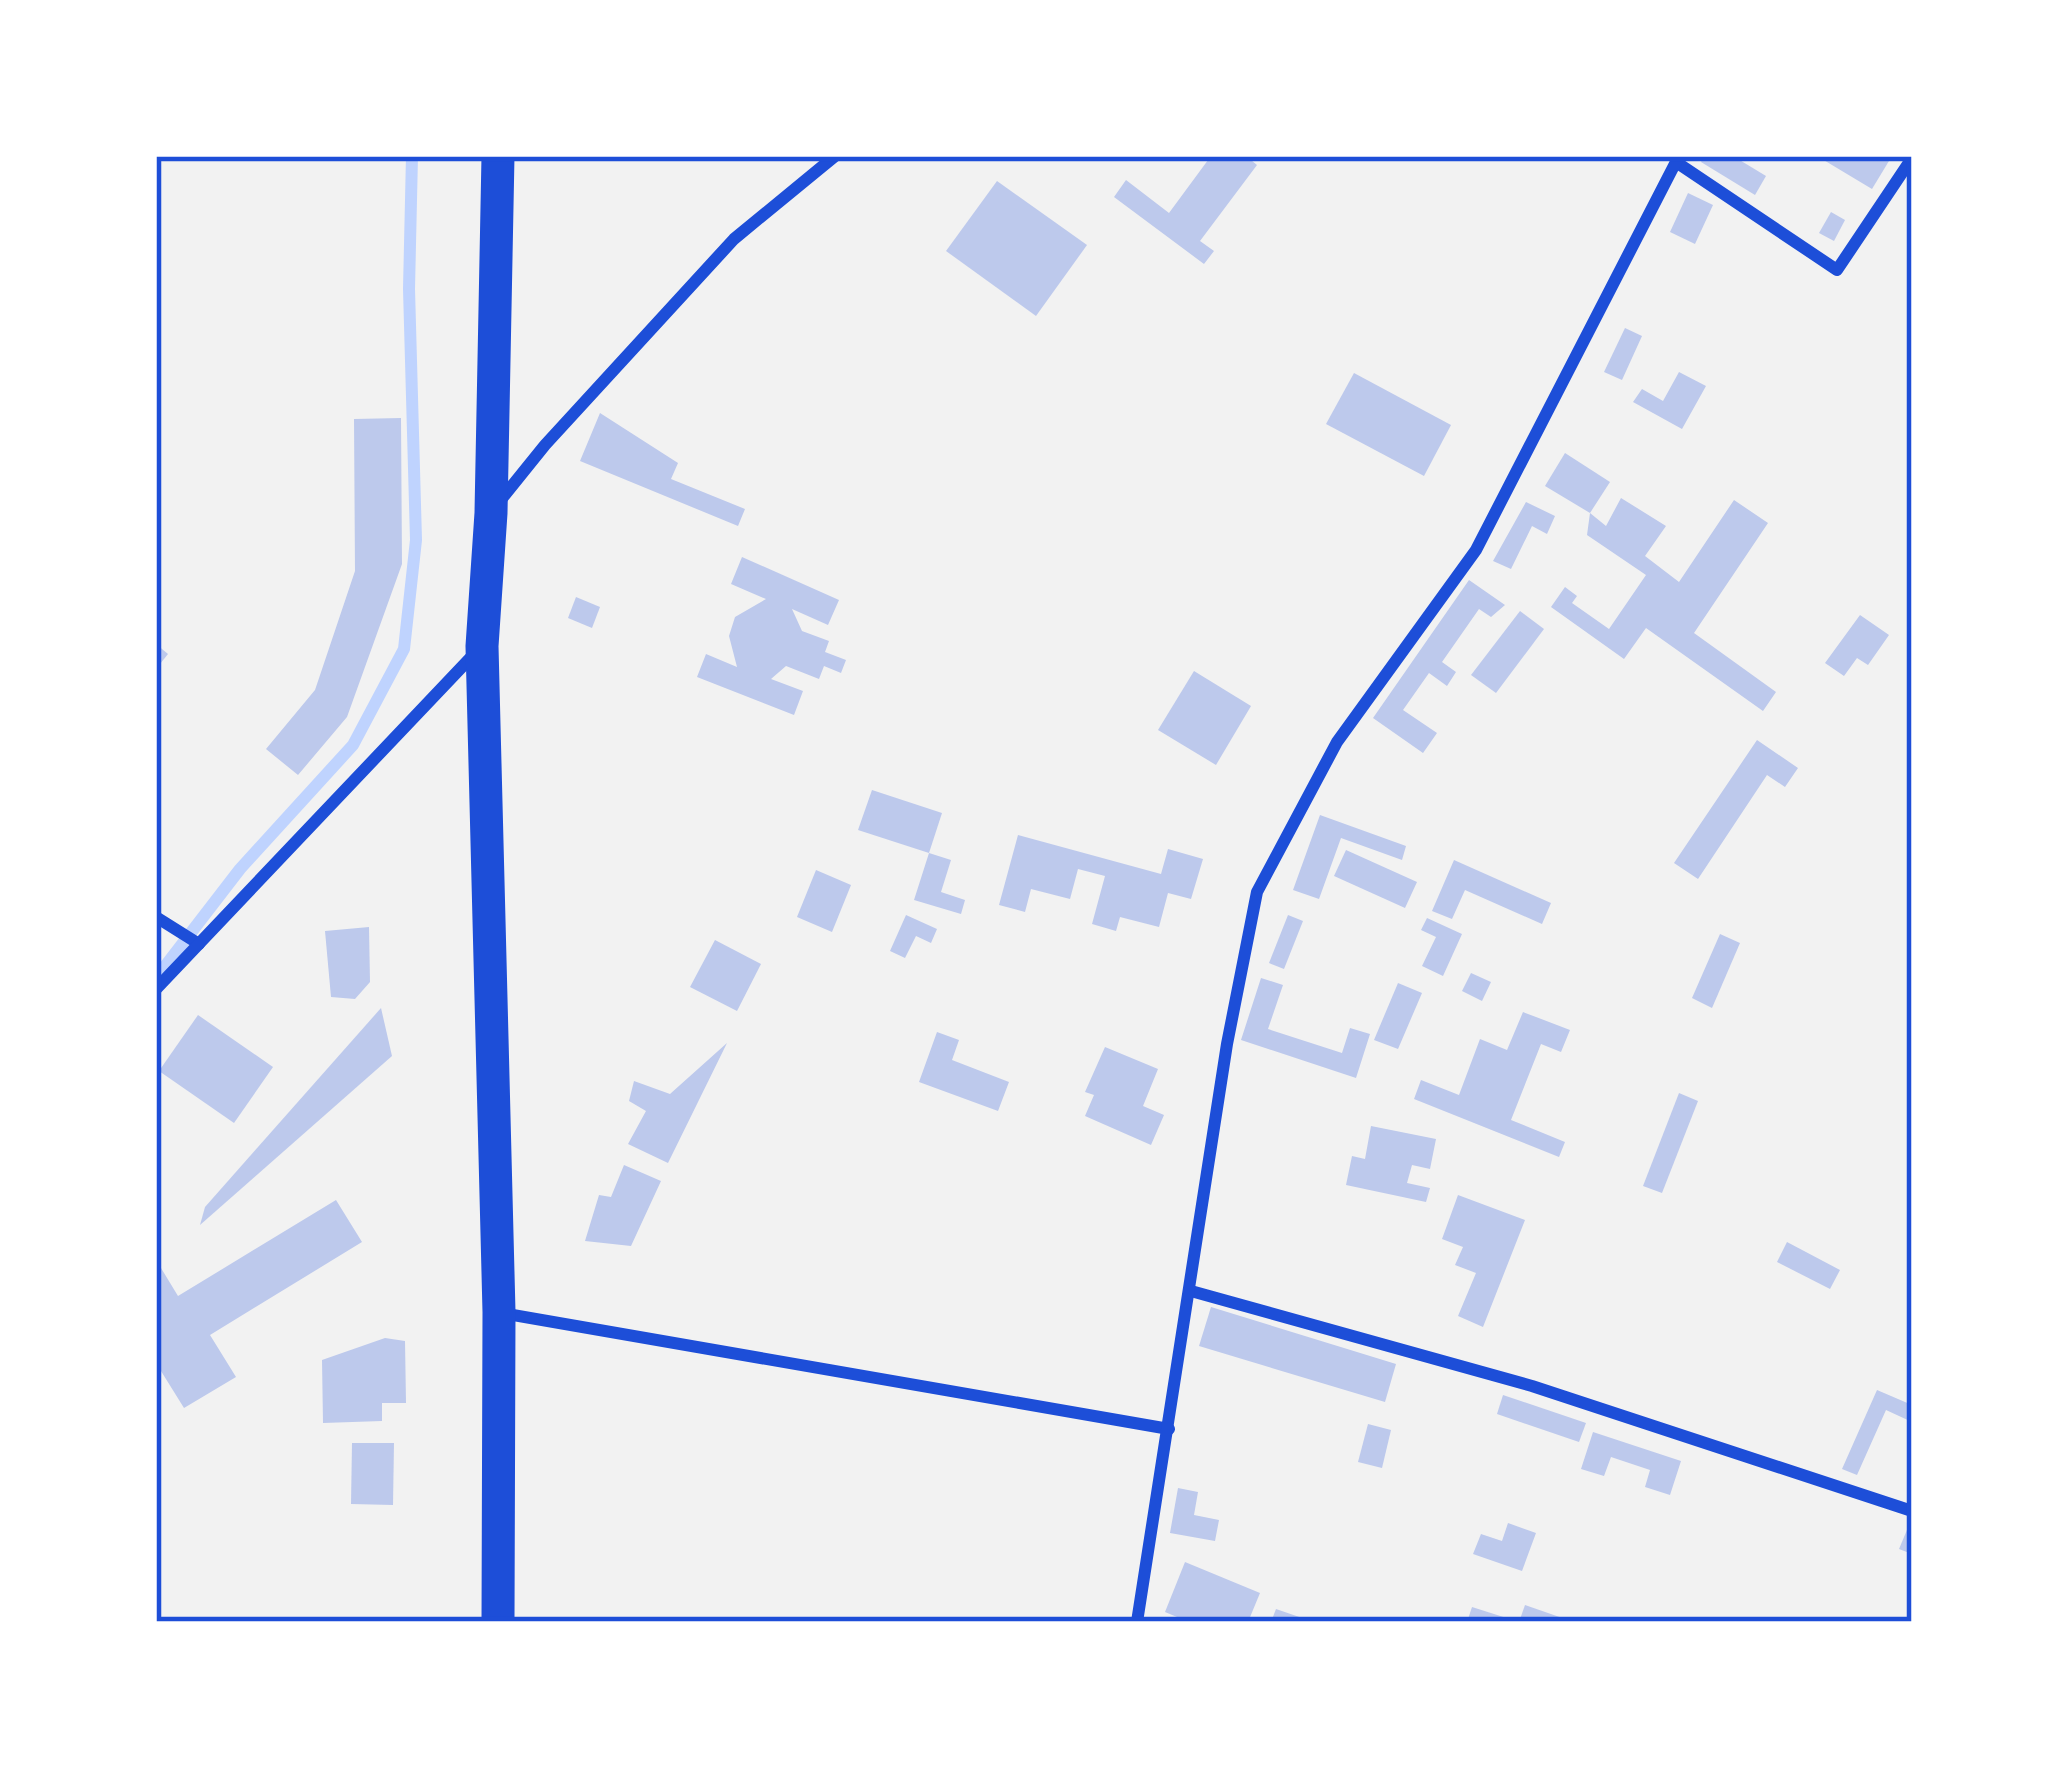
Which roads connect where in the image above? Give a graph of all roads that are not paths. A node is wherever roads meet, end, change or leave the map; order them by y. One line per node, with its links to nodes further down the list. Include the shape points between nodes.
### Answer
1 (498, 156): 5 (highway)
2 (835, 156): 5 (street, via 734,239)
3 (1912, 158): 4 (street, via 1837,270)
4 (1678, 159): 10 (street, via 1476,550 1337,742 1257,892)
5 (491, 513): 6 (highway)
6 (482, 646): 8 (street); 11 (highway)
7 (156, 916): 8 (street)
8 (199, 944): 9 (street)
9 (156, 989)
10 (1191, 1291): 12 (street); 13 (street, via 1532,1386)
11 (499, 1312): 12 (street); 14 (highway)
12 (1169, 1430): 15 (street)
13 (1912, 1511)
14 (498, 1622)
15 (1138, 1622)

